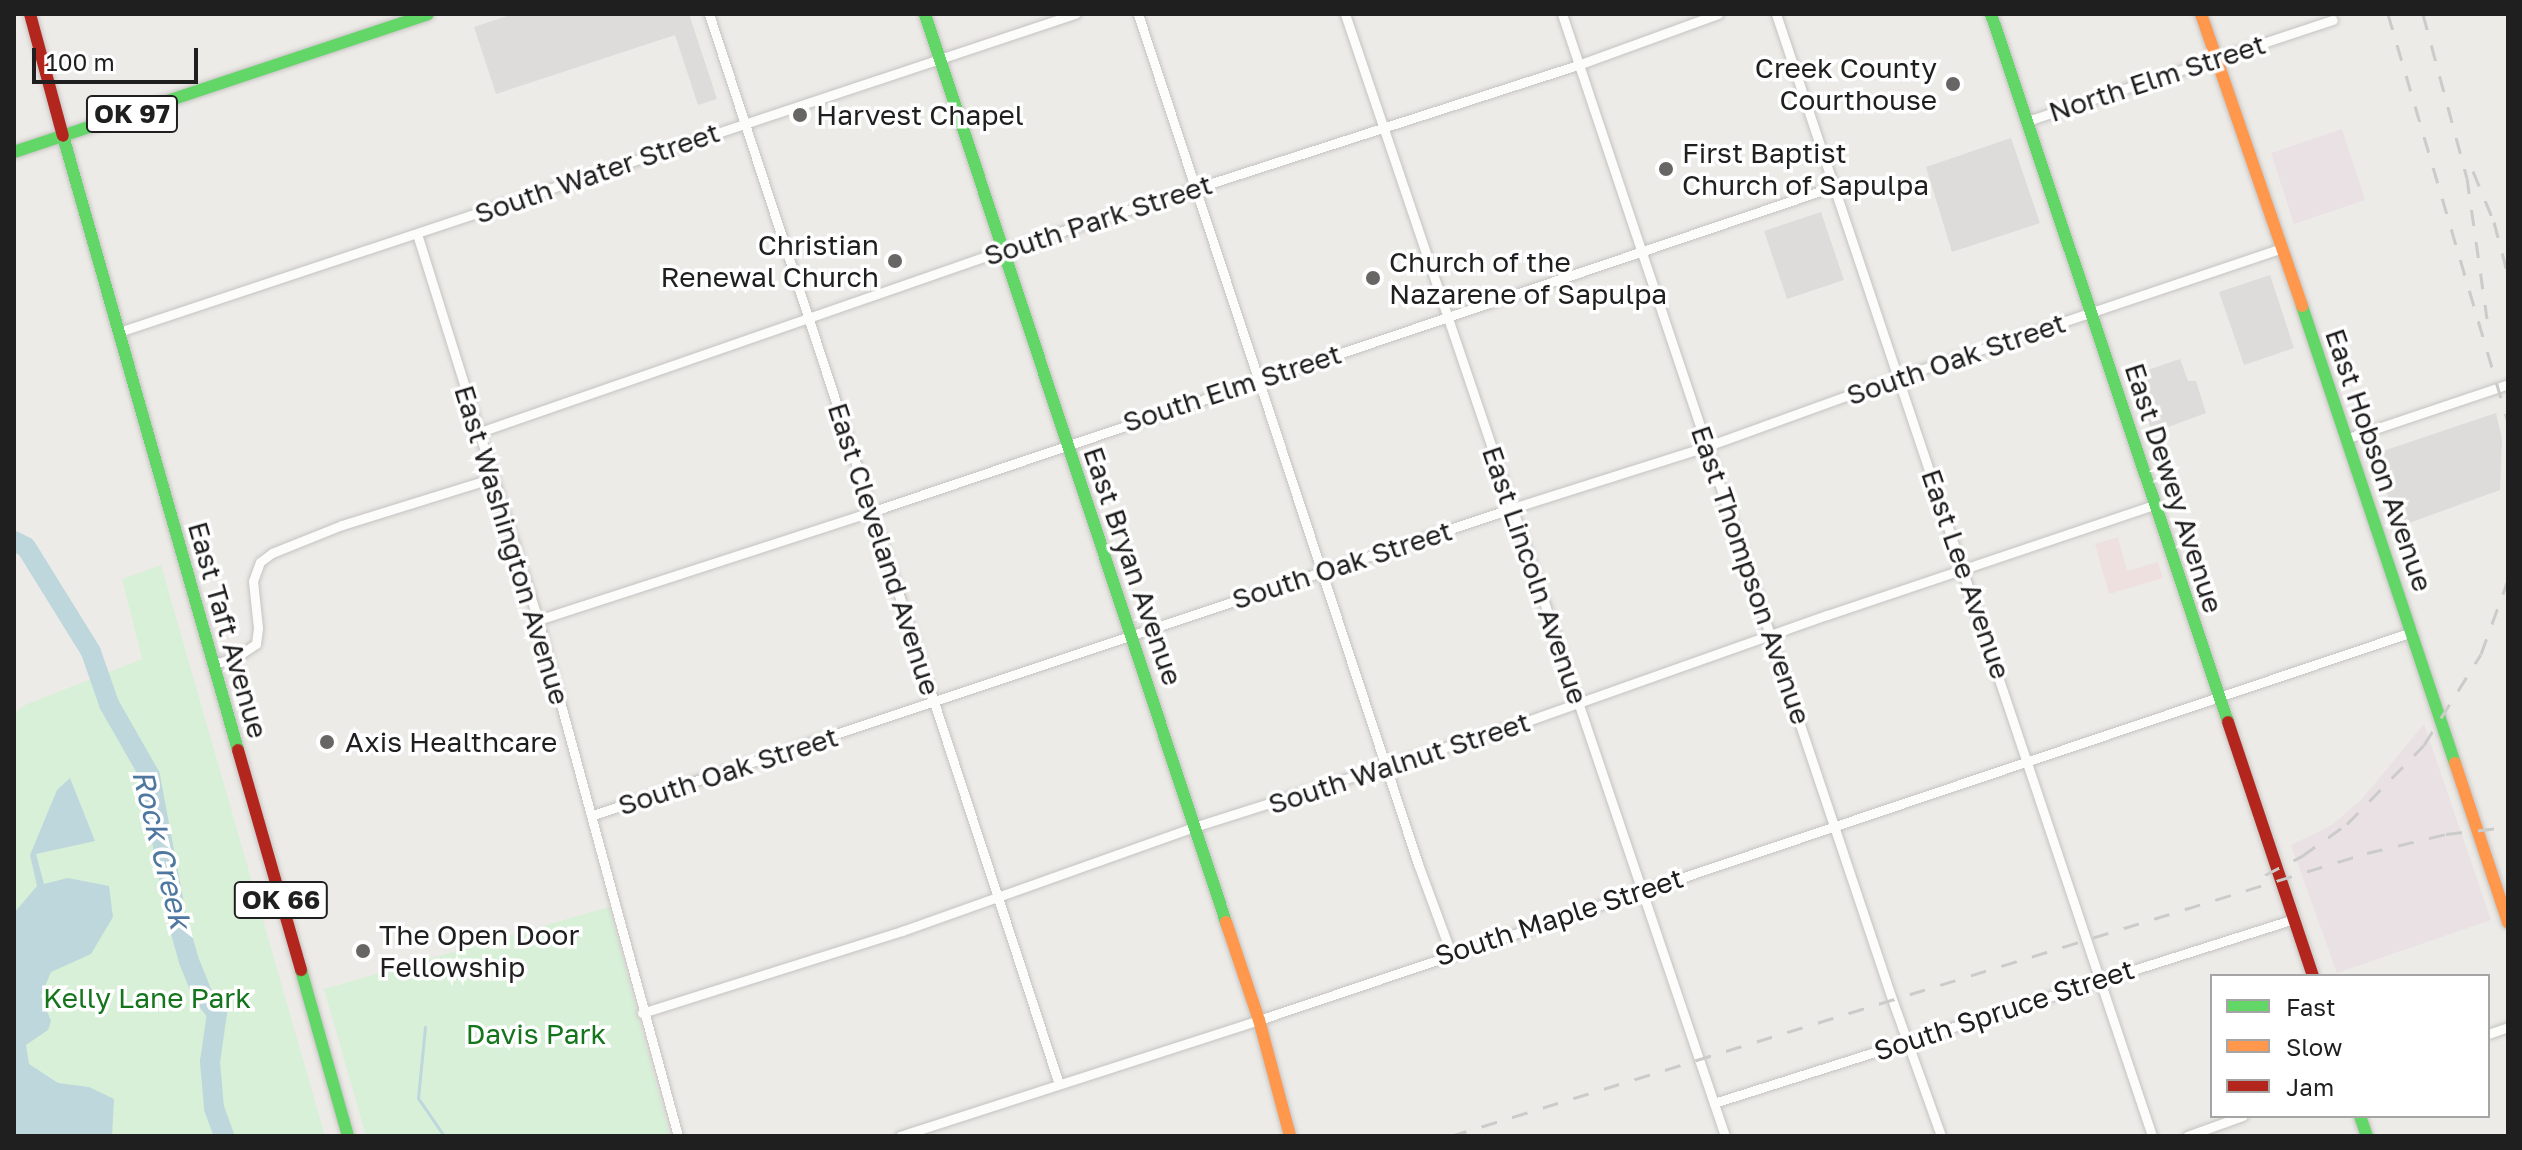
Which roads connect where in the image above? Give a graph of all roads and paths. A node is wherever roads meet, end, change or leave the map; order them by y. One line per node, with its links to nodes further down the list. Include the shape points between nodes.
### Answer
1 (30, 14): 20 (main road, OK 66)
2 (428, 14): 20 (main road, OK 97)
3 (709, 14): 18 (street, East Cleveland Avenue)
4 (925, 14): 15 (main road, East Bryan Avenue)
5 (1075, 14): 15 (street, South Water Street)
6 (1138, 14): 23 (street)
7 (1345, 14): 19 (street, East Lincoln Avenue)
8 (1562, 14): 16 (street, East Thompson Avenue)
9 (1718, 14): 16 (street, South Park Street)
10 (1776, 14): 22 (street, East Lee Avenue)
11 (1991, 14): 17 (main road, East Dewey Avenue)
12 (2201, 14): 14 (main road, East Hobson Avenue)
13 (2333, 20): 14 (street, North Elm Street)
14 (2217, 58): 17 (street, North Elm Street); 25 (main road, East Hobson Avenue)
15 (939, 59): 18 (street, South Water Street); 26 (main road, East Bryan Avenue)
16 (1578, 65): 19 (street, South Park Street); 27 (street, East Thompson Avenue)
17 (2027, 121): 28 (main road, East Dewey Avenue)
18 (745, 123): 24 (street, South Water Street); 30 (street, East Cleveland Avenue)
19 (1382, 127): 23 (street, South Park Street); 29 (street, East Lincoln Avenue)
20 (63, 136): 21 (main road); 31 (main road, East Taft Avenue / OK 66)
21 (14, 152)
22 (1835, 186): 27 (street, South Elm Street); 32 (street, East Lee Avenue)
23 (1193, 188): 26 (street, South Park Street); 33 (street)
24 (417, 234): 31 (street, South Water Street); 35 (street, East Washington Avenue)
25 (2283, 248): 28 (street, South Oak Street); 36 (main road, East Hobson Avenue)
26 (1001, 251): 30 (street, South Park Street); 37 (main road, East Bryan Avenue)
27 (1641, 254): 29 (street, South Elm Street); 38 (street, East Thompson Avenue)
28 (2090, 313): 32 (street, South Oak Street); 40 (main road, East Dewey Avenue)
29 (1447, 318): 33 (street, South Elm Street); 41 (street, East Lincoln Avenue)
30 (807, 320): 35 (street, South Park Street); 42 (street, East Cleveland Avenue)
31 (119, 332): 49 (main road, East Taft Avenue / OK 66)
32 (1899, 377): 38 (street, South Oak Street); 43 (street, East Lee Avenue)
33 (1257, 379): 37 (street, South Elm Street); 44 (street)
34 (2508, 384): 36 (street)
35 (480, 432): 39 (street, East Washington Avenue)
36 (2348, 438): 46 (main road, East Hobson Avenue)
37 (1067, 443): 42 (street, South Elm Street); 48 (main road, East Bryan Avenue)
38 (1708, 446): 41 (street, South Oak Street); 47 (street, East Thompson Avenue)
39 (493, 478): 45 (street, East Washington Avenue); 49 (street, via 342,525 272,553 260,562 253,581 256,644)
40 (2154, 505): 43 (street, South Walnut Street); 50 (main road, East Dewey Avenue)
41 (1513, 508): 44 (street, South Oak Street); 52 (street, East Lincoln Avenue)
42 (871, 512): 45 (street, South Elm Street); 51 (street, East Cleveland Avenue)
43 (1965, 571): 47 (street, South Walnut Street); 53 (street, East Lee Avenue)
44 (1322, 572): 48 (street, South Oak Street); 54 (street)
45 (538, 620): 55 (street, East Washington Avenue)
46 (2412, 632): 50 (street, South Maple Street); 61 (main road, East Hobson Avenue)
47 (1772, 634): 52 (street, South Walnut Street); 57 (street, East Thompson Avenue)
48 (1130, 635): 51 (street, South Oak Street); 56 (main road, East Bryan Avenue)
49 (213, 664): 71 (main road, East Taft Avenue / OK 66)
50 (2218, 697): 53 (street, South Maple Street); 60 (main road, East Dewey Avenue)
51 (935, 703): 55 (street, South Oak Street); 59 (street, East Cleveland Avenue)
52 (1579, 703): 54 (street, South Walnut Street); 58 (street, East Lincoln Avenue)
53 (2029, 761): 57 (street, South Maple Street); 64 (street, East Lee Avenue)
54 (1386, 768): 56 (street, South Walnut Street); 62 (street)
55 (593, 815): 65 (street, East Washington Avenue)
56 (1194, 827): 59 (street, South Walnut Street); 66 (main road, East Bryan Avenue)
57 (1835, 827): 58 (street, South Maple Street); 67 (street, East Thompson Avenue)
58 (1643, 889): 62 (street, South Maple Street); 69 (street, East Lincoln Avenue)
59 (1000, 897): 65 (street, South Walnut Street); 68 (street, East Cleveland Avenue)
60 (2294, 919): 63 (main road, East Dewey Avenue); 64 (street, South Spruce Street)
61 (2508, 922)
62 (1451, 953): 66 (street, South Maple Street)
63 (2312, 974)
64 (2099, 980): 67 (street, South Spruce Street); 77 (street, East Lee Avenue)
65 (642, 1013): 72 (street, East Washington Avenue)
66 (1259, 1020): 68 (street, South Maple Street); 74 (main road, East Bryan Avenue)
67 (1906, 1041): 69 (street, South Spruce Street); 76 (street, East Thompson Avenue)
68 (1059, 1084): 73 (street, South Maple Street)
69 (1714, 1103): 75 (street, East Lincoln Avenue)
70 (2237, 1118): 78 (street)
71 (348, 1136)
72 (678, 1136)
73 (900, 1136)
74 (1290, 1136)
75 (1725, 1136)
76 (1941, 1136)
77 (2152, 1136)
78 (2187, 1136)

